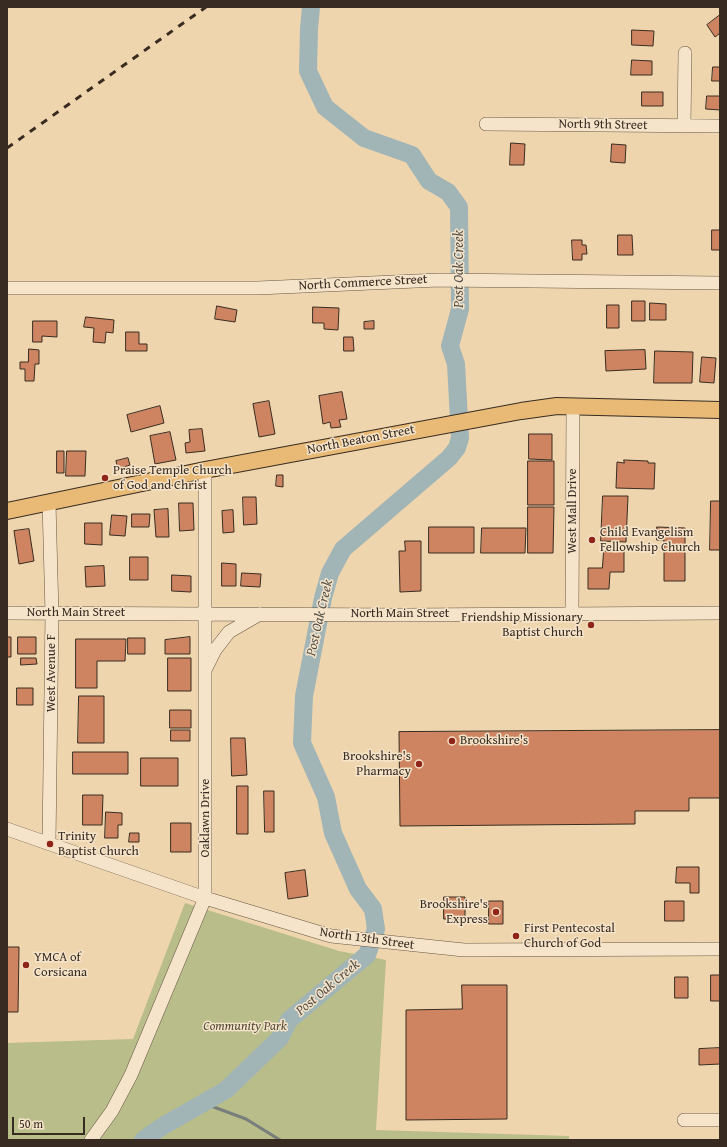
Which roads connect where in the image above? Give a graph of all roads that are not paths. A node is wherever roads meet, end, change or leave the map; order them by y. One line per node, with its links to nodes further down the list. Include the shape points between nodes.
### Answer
1 (685, 53): 3 (street)
2 (486, 124): 3 (street, North 9th Street)
3 (684, 126): 4 (street, North 9th Street)
4 (720, 126)
5 (720, 283): 6 (street, North Commerce Street, via 439,280 258,288)
6 (7, 288)
7 (574, 406): 8 (main road, North Beaton Street); 9 (main road, North Beaton Street, via 557,406 432,426); 17 (street, West Mall Drive)
8 (720, 410)
9 (205, 470): 10 (main road, North Beaton Street); 13 (street, Oaklawn Drive)
10 (49, 503): 11 (main road, North Beaton Street); 15 (street, West Avenue F)
11 (7, 511)
12 (7, 613): 15 (street, North Main Street)
13 (206, 613): 15 (street, North Main Street); 16 (street, North Main Street); 18 (street, Oaklawn Drive)
14 (720, 613): 17 (street, North Main Street)
15 (52, 614): 20 (street, West Avenue F)
16 (260, 614): 17 (street, North Main Street); 18 (street, via 229,632 215,650)
17 (572, 615)
18 (205, 671): 21 (street, Oaklawn Drive)
19 (7, 829): 20 (street, North 13th Street)
20 (49, 843): 21 (street, North 13th Street)
21 (205, 898): 22 (street, North 13th Street, via 331,936 402,945 464,950); 25 (street, Oaklawn Drive, via 131,1075 112,1111)
22 (720, 949)
23 (684, 1120): 24 (street)
24 (720, 1120)
25 (91, 1140)

